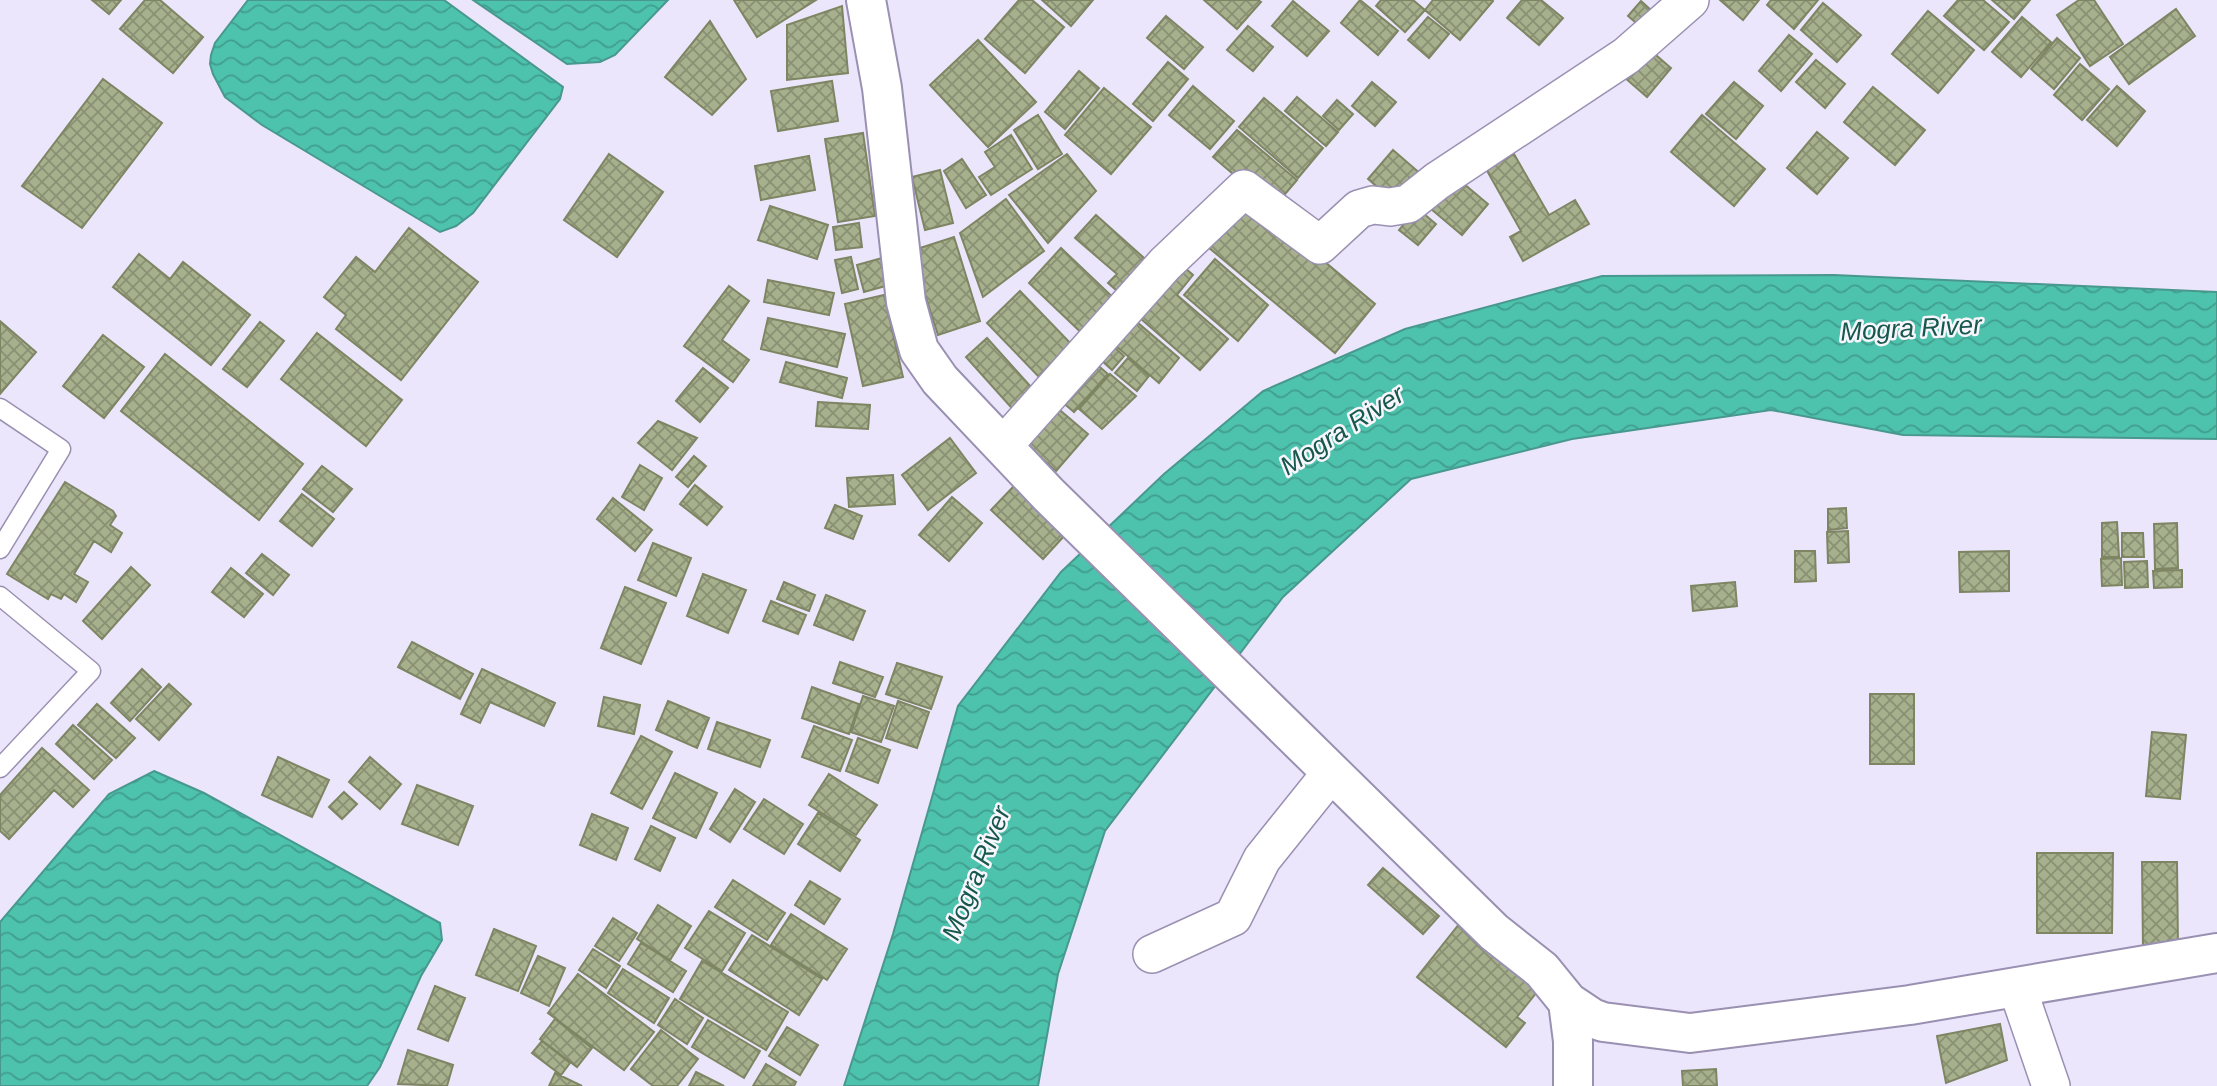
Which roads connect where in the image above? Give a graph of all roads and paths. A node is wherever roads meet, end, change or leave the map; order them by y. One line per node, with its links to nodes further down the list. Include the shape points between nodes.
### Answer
1 (866, 0): 4 (street, via 882,88 906,302 919,350 940,380)
2 (1690, 0): 4 (street, via 1626,56 1408,204 1359,209 1320,245 1244,190 1165,264)
3 (0, 408): 5 (lane, via 61,449)
4 (1003, 446): 7 (street)
5 (0, 549)
6 (0, 596): 8 (lane, via 90,671)
7 (1322, 764): 10 (street, via 1262,859 1233,917); 12 (street, via 1494,932 1542,970)
8 (0, 768)
9 (2217, 953): 11 (street)
10 (1152, 954)
11 (2017, 987): 12 (street, via 1690,1033 1603,1022); 14 (street)
12 (1568, 1002): 13 (street)
13 (1573, 1086)
14 (2051, 1086)

